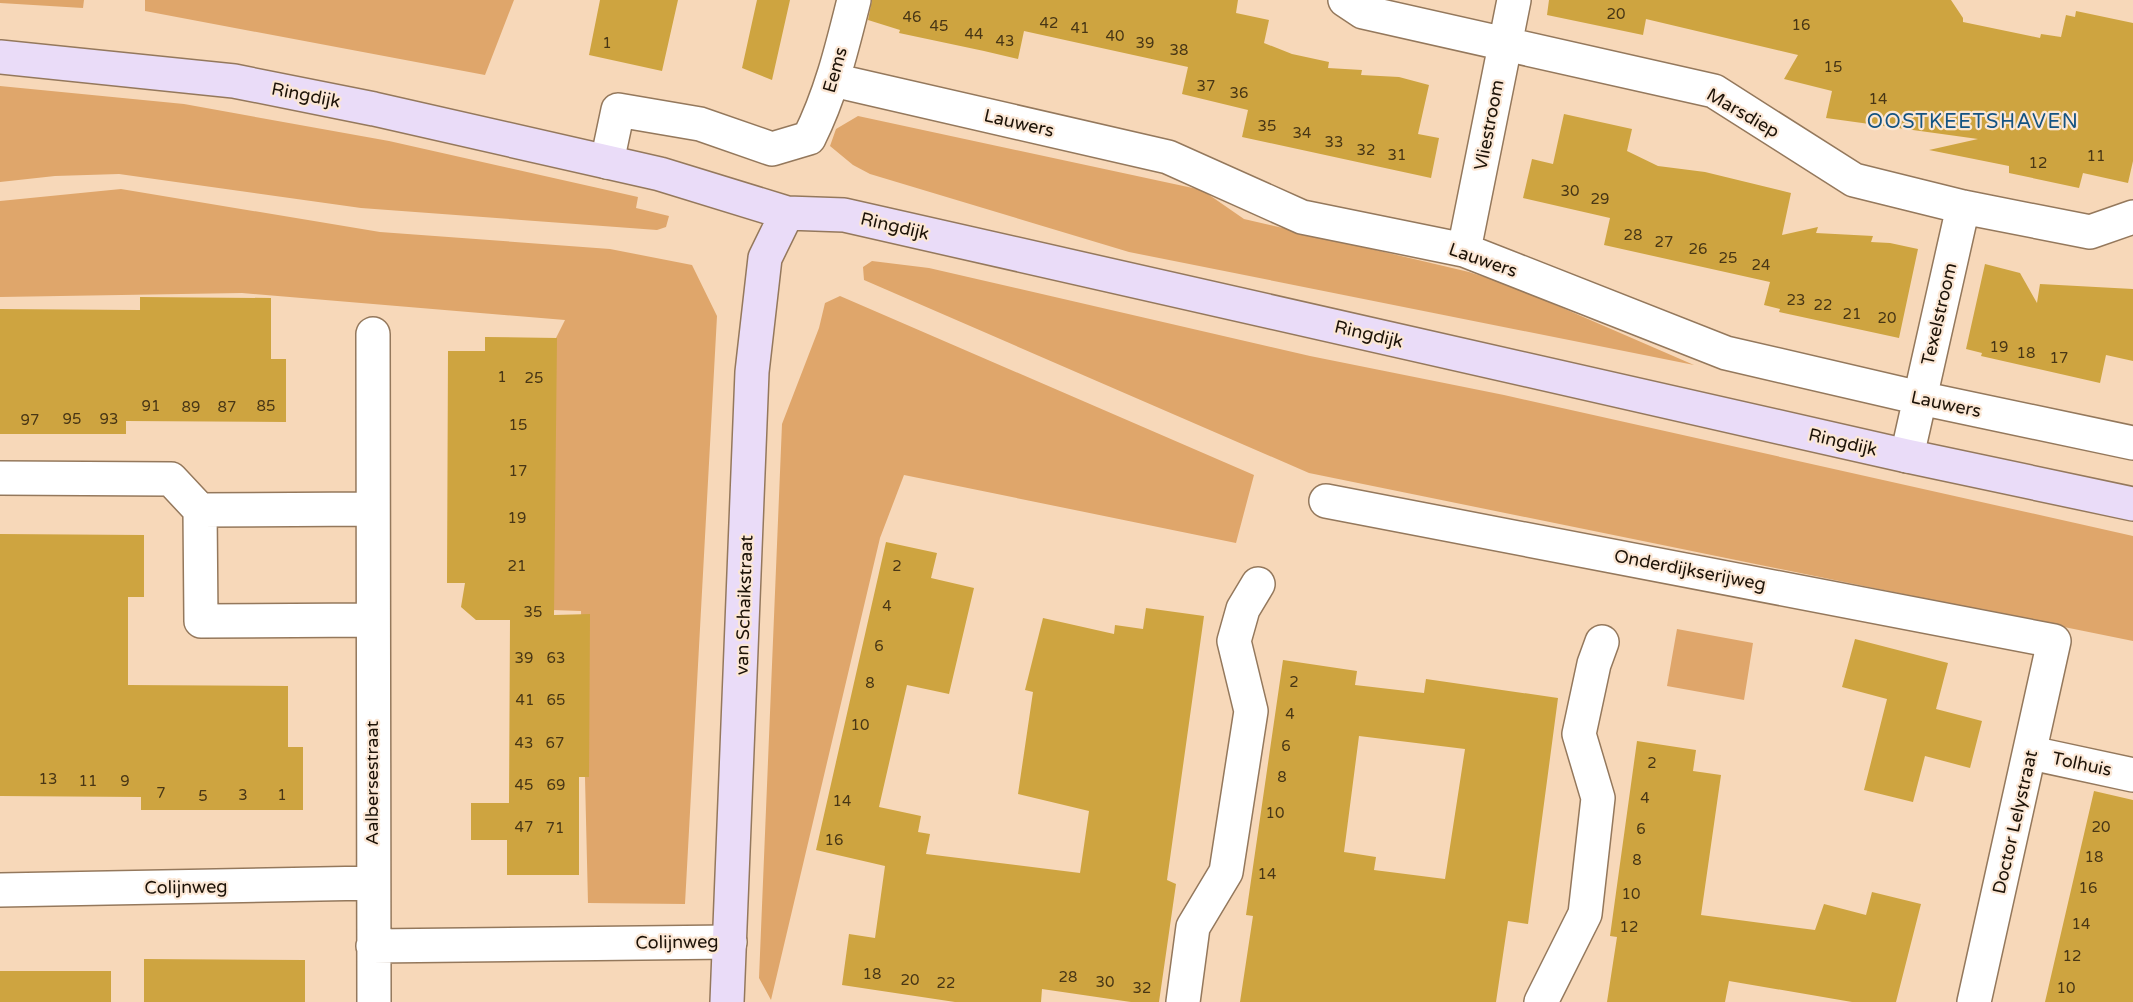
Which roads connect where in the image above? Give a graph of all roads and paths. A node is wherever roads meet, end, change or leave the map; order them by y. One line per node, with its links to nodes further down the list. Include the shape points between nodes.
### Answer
1 (854, 0): 6 (street, Eems)
2 (1345, 0): 4 (street, Marsdiep, via 1363,12)
3 (1514, 0): 4 (street, Vliestroom)
4 (1505, 46): 8 (street, Marsdiep, via 1714,91 1854,180); 11 (street, Vliestroom)
5 (0, 57): 7 (main road, Ringdijk, via 234,81)
6 (833, 80): 7 (street, Eems, via 809,138 772,150 700,124 618,110); 11 (street, Lauwers, via 1168,157 1302,217)
7 (607, 162): 9 (main road, Ringdijk, via 691,182)
8 (1963, 207): 10 (street, Marsdiep, via 2090,232); 13 (street, Texelstroom)
9 (787, 213): 15 (main road, Ringdijk, via 844,214); 29 (main road, van Schaikstraat, via 765,258 752,372)
10 (2133, 217)
11 (1464, 250): 13 (street, Lauwers, via 1726,352)
12 (373, 334): 19 (street, Aalbersestraat)
13 (1920, 398): 14 (street, Lauwers); 15 (street, Texelstroom)
14 (2133, 443)
15 (1907, 456): 18 (main road, Ringdijk)
16 (0, 478): 20 (street, via 171,480)
17 (1326, 501): 23 (street, Onderdijkserijweg)
18 (2133, 504)
19 (371, 509): 20 (street); 22 (street, Aalbersestraat)
20 (200, 510): 22 (street, via 201,621)
21 (1258, 584): 33 (street, via 1243,609 1234,641 1251,711 1226,872 1193,927)
22 (372, 620): 27 (street, Aalbersestraat)
23 (2054, 641): 25 (street, Doctor Lelystraat)
24 (1602, 642): 34 (street, via 1579,734 1598,798 1585,914)
25 (2031, 753): 26 (street, Tolhuis); 35 (street, Doctor Lelystraat)
26 (2133, 775)
27 (372, 884): 28 (street, Colijnweg); 30 (street, Aalbersestraat)
28 (0, 890)
29 (730, 942): 30 (street, Colijnweg); 32 (main road, van Schaikstraat)
30 (373, 946): 31 (street, Aalbersestraat)
31 (374, 1002)
32 (728, 1002)
33 (1183, 1002)
34 (1540, 1002)
35 (1974, 1002)

